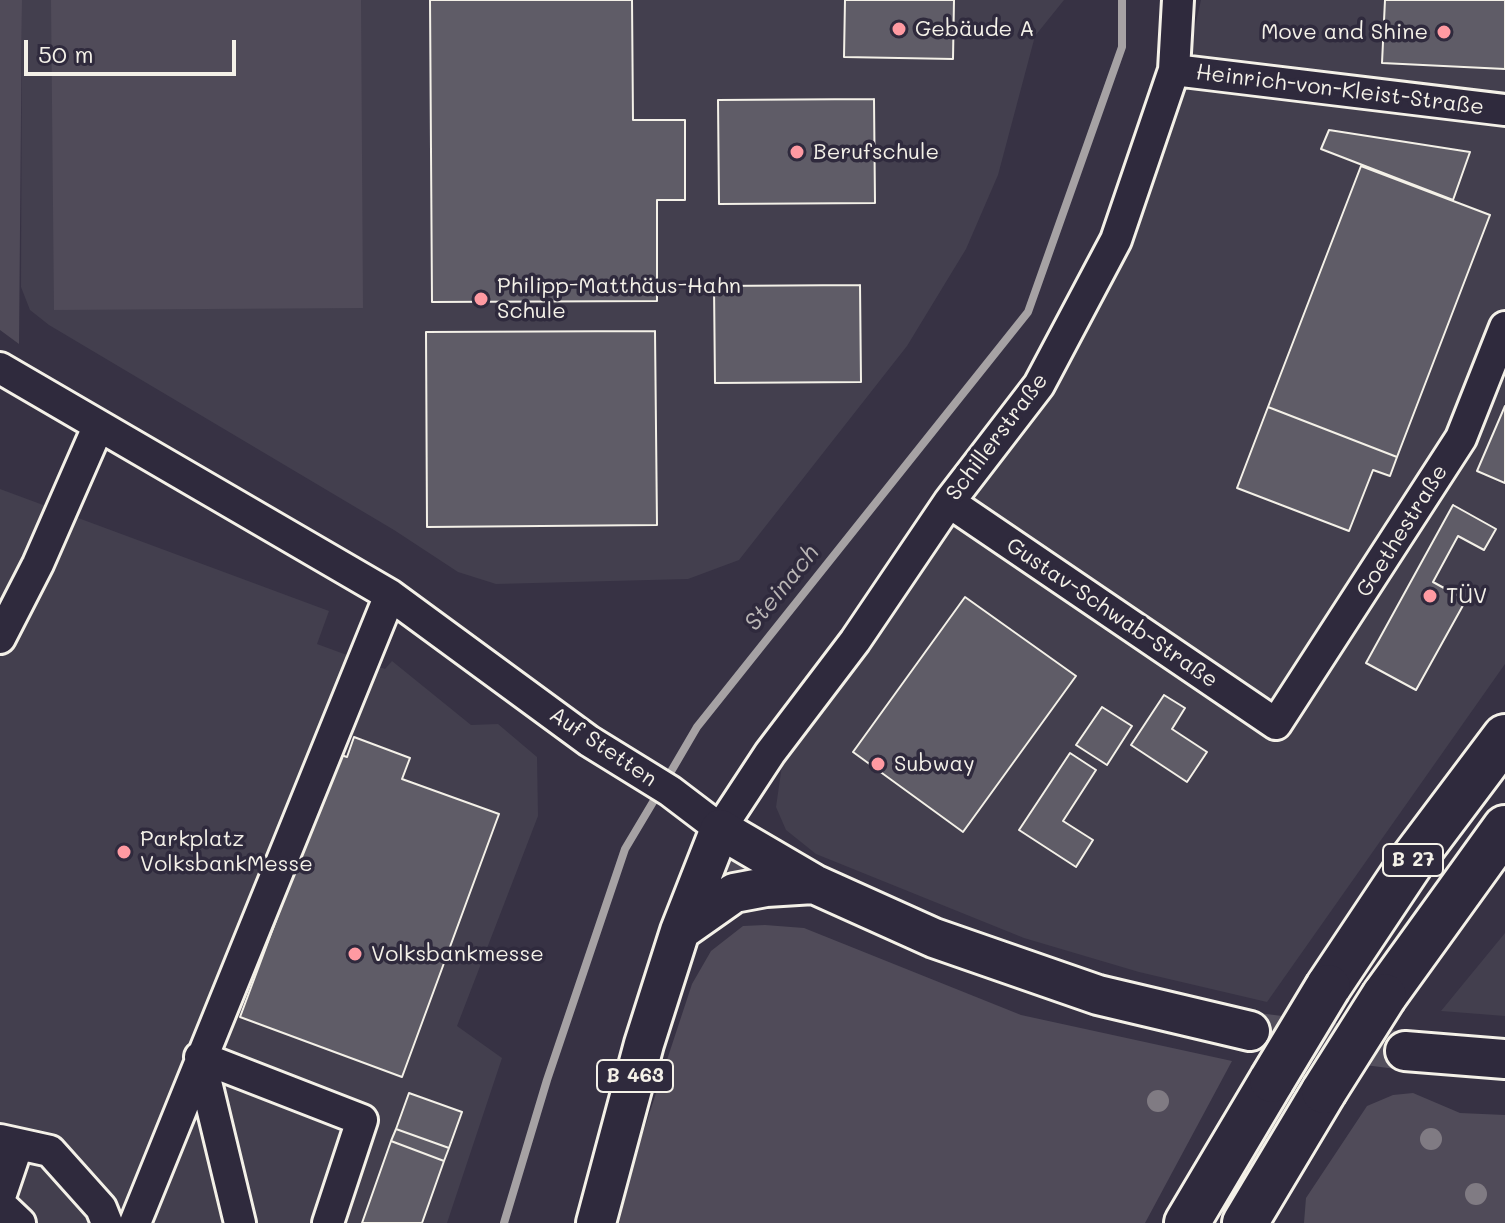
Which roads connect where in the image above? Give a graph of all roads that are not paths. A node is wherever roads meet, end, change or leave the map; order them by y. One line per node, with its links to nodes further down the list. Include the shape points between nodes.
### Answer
1 (1178, 0): 2 (street, Schillerstraße)
2 (1174, 70): 3 (street, Heinrich-von-Kleist-Straße); 7 (street, Schillerstraße, via 1109,253 1039,385)
3 (1505, 110)
4 (1505, 327): 10 (street, Goethestraße, via 1461,438)
5 (0, 368): 6 (street, Auf Stetten)
6 (98, 427): 8 (street, Auf Stetten); 9 (street)
7 (949, 502): 10 (street, Gustav-Schwab-Straße); 13 (street, Schillerstraße)
8 (390, 595): 13 (street, Auf Stetten); 18 (street)
9 (0, 638)
10 (1276, 724)
11 (1505, 737): 30 (highway, B 27, bridge, via 1414,858 1328,987)
12 (1505, 828): 21 (highway, B 27, bridge, via 1384,996)
13 (720, 829): 14 (main road, Auf Stetten); 15 (main road, B 463)
14 (814, 884): 15 (main road, via 734,893); 16 (main road, Auf Stetten, via 934,938 1066,985)
15 (680, 931): 29 (main road, B 463)
16 (1250, 1031)
17 (1405, 1051): 19 (main road)
18 (200, 1057): 26 (street); 27 (street); 28 (street, via 362,1120)
19 (1505, 1059)
20 (8, 1143): 22 (street); 25 (street, via 50,1151 101,1208)
21 (1282, 1159): 31 (highway, B 27); 32 (highway)
22 (0, 1197)
23 (0, 1204): 24 (street)
24 (20, 1223)
25 (107, 1223)
26 (135, 1223)
27 (240, 1223)
28 (328, 1223)
29 (596, 1223)
30 (1187, 1223)
31 (1245, 1223)
32 (1275, 1223)

